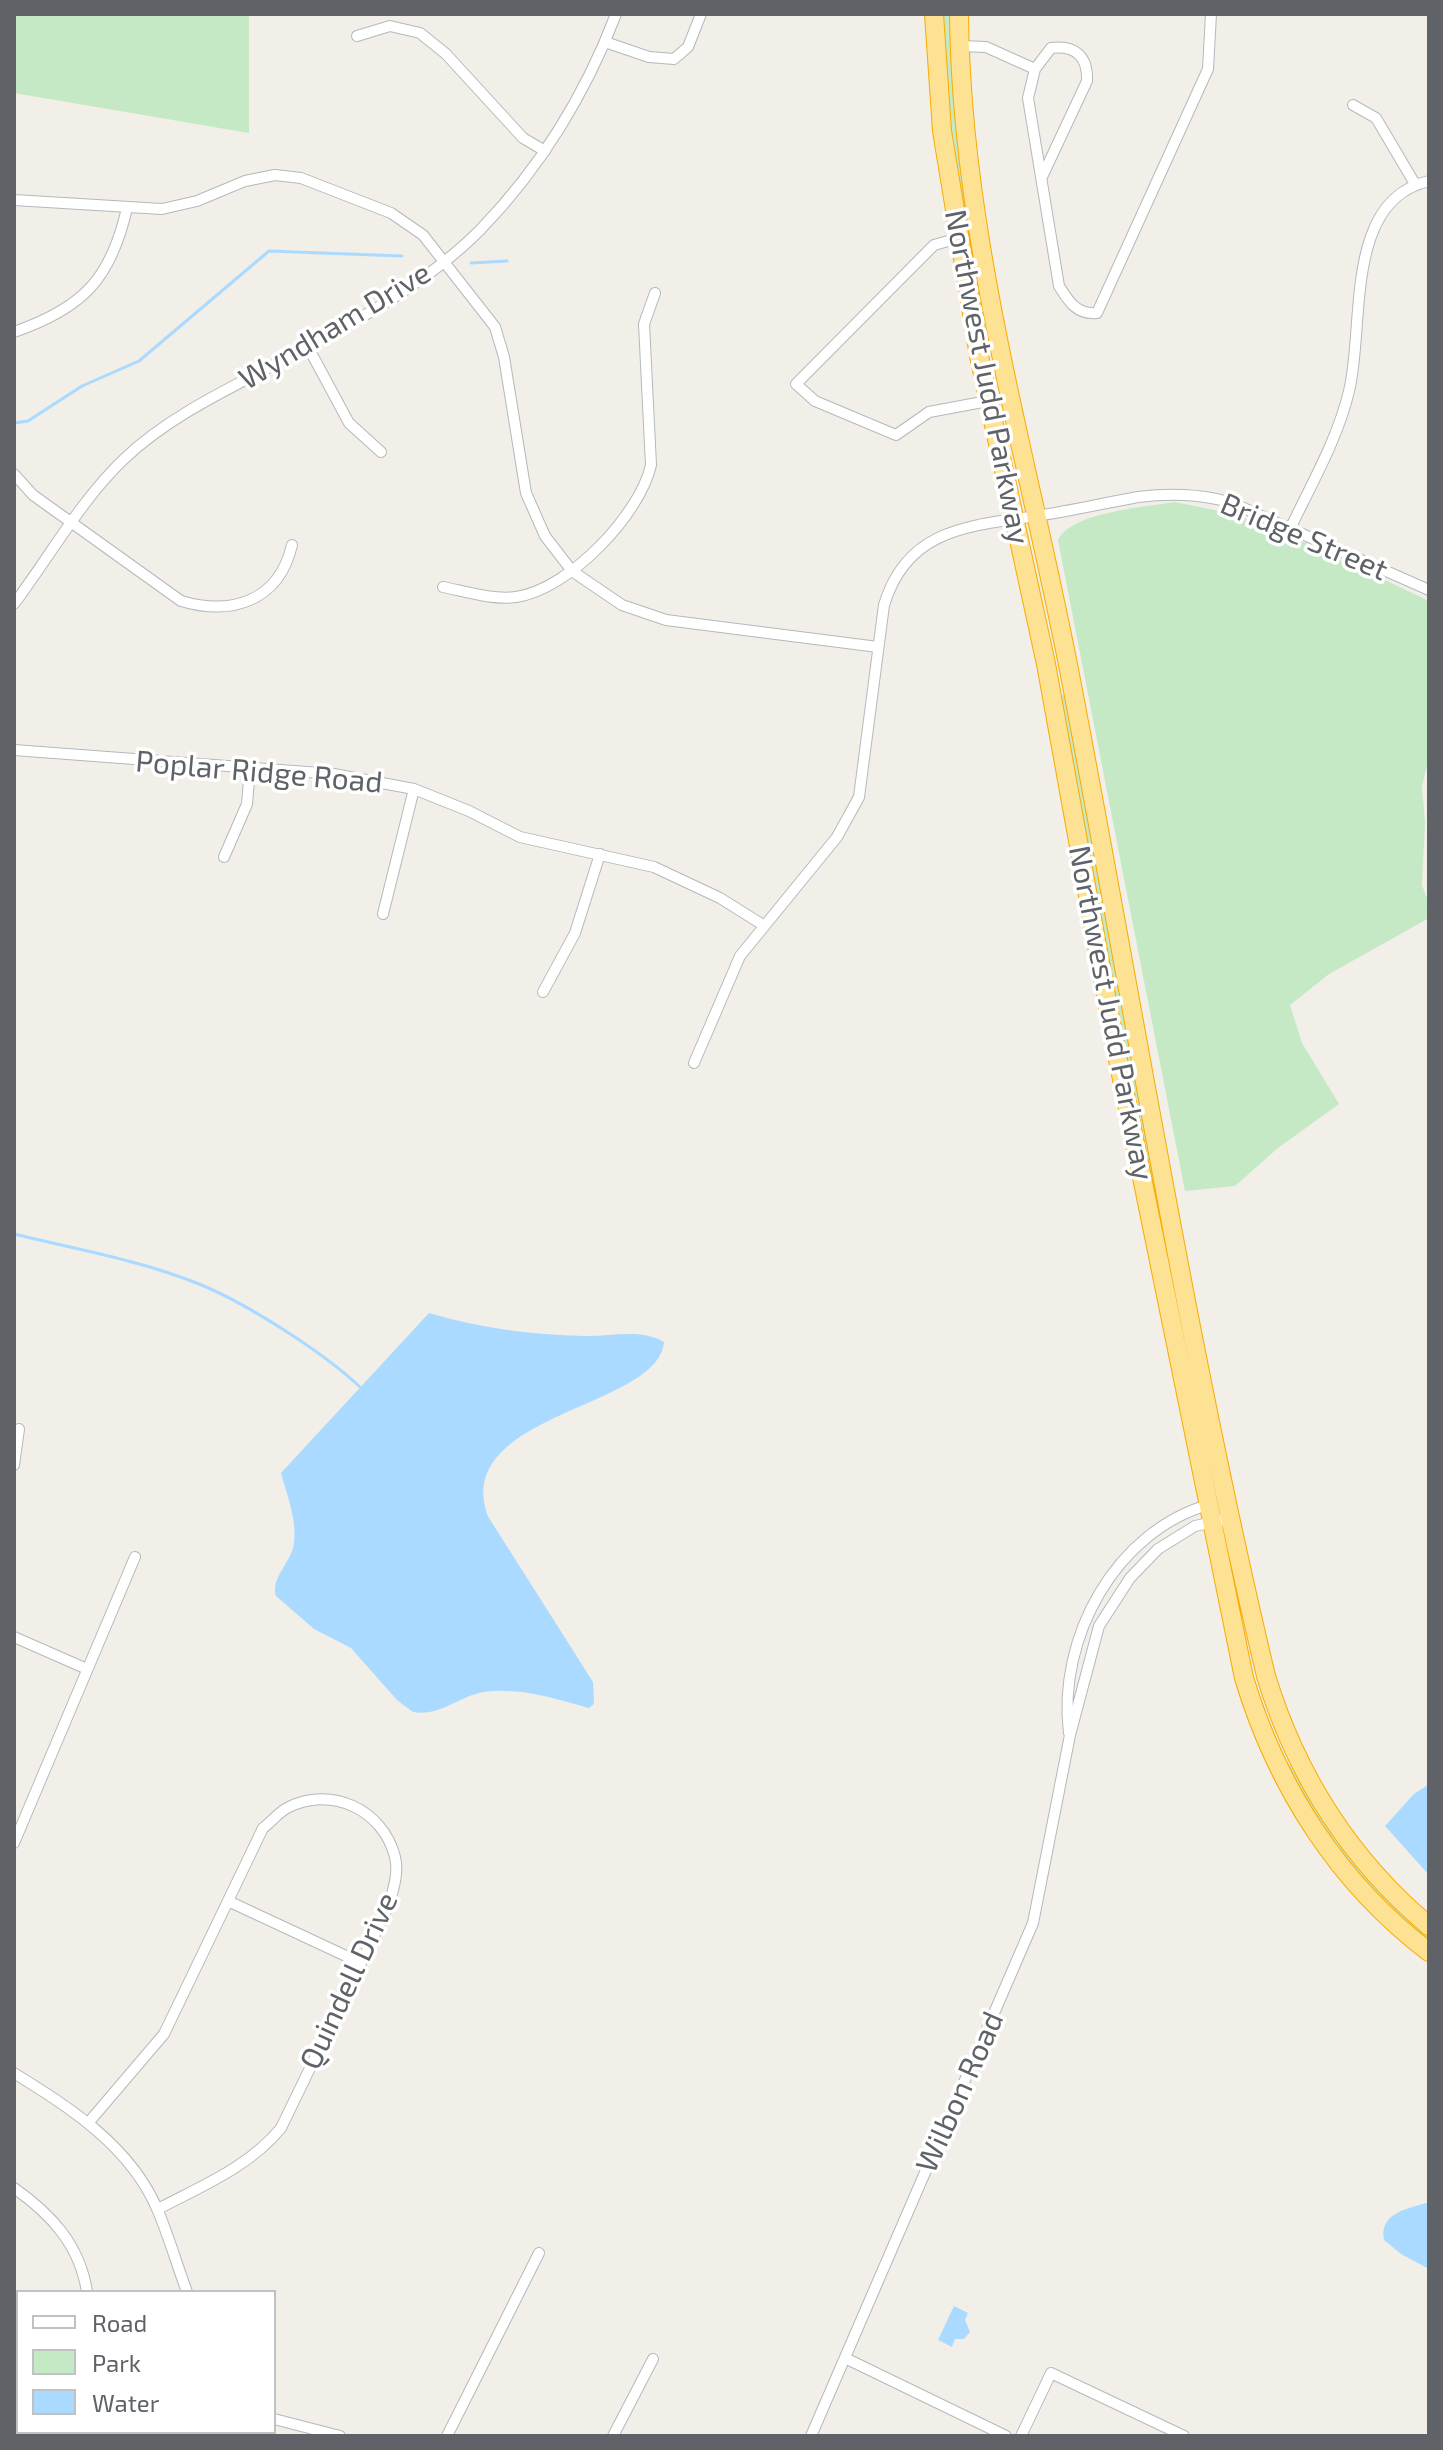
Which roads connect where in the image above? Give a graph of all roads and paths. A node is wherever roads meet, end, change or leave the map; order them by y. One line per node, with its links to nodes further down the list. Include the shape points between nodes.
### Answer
1 (616, 14): 7 (street, Wyndham Drive)
2 (701, 14): 7 (street, via 688,47 674,59 649,57)
3 (934, 14): 17 (highway, Northwest Judd Parkway, via 942,131)
4 (959, 14): 8 (highway, Northwest Judd Parkway)
5 (1211, 14): 12 (street, via 1208,69 1097,313 1077,309 1059,286)
6 (357, 36): 11 (street, via 390,26 420,33 523,138)
7 (605, 42): 11 (street, Wyndham Drive)
8 (960, 46): 9 (street, via 986,47); 25 (highway, Northwest Judd Parkway, via 971,178 1001,358)
9 (1035, 69): 12 (street, via 1028,98); 12 (street, via 1051,48 1065,46 1080,53 1088,65 1087,81)
10 (1353, 105): 14 (street, via 1376,118)
11 (545, 151): 18 (street, Wyndham Drive, via 480,229)
12 (1042, 179)
13 (1429, 181): 14 (street)
14 (1415, 184): 28 (street, via 1376,223 1363,254 1349,392)
15 (14, 200): 16 (street)
16 (127, 208): 18 (street, via 179,206 261,177 301,178 408,222); 20 (street, via 114,255 92,287 63,312)
17 (959, 238): 22 (highway, Northwest Judd Parkway); 22 (street, via 934,245 796,384 815,401 896,435 929,412)
18 (442, 261): 21 (street, Wyndham Drive); 30 (street, via 495,327 526,493 545,536)
19 (655, 293): 30 (street, via 644,324 652,446 648,482 632,509)
20 (14, 332)
21 (308, 347): 23 (street, via 349,423); 27 (street, Wyndham Drive, via 162,429 125,458)
22 (988, 401): 26 (highway, Northwest Judd Parkway)
23 (381, 452)
24 (14, 474): 27 (street)
25 (1035, 516): 26 (street, Bridge Street); 28 (street, Bridge Street, via 1172,493 1230,502); 46 (highway, Northwest Judd Parkway)
26 (1014, 519): 34 (street, Bridge Street, via 950,531 909,557 889,587); 47 (highway, Northwest Judd Parkway)
27 (72, 524): 29 (street, via 181,601 209,610 239,605 272,586 287,567); 33 (street, Wyndham Drive)
28 (1291, 527): 32 (street, Bridge Street)
29 (292, 545)
30 (572, 571): 31 (street, via 548,588 513,598); 34 (street, via 622,605 666,620)
31 (443, 587)
32 (1429, 590)
33 (14, 604)
34 (878, 647): 41 (street, Bridge Street, via 859,797 837,837)
35 (14, 750): 36 (street, Poplar Ridge Road)
36 (250, 769): 37 (street, Poplar Ridge Road, via 334,774); 39 (street, via 247,804)
37 (414, 789): 38 (street, Poplar Ridge Road, via 520,837); 40 (street)
38 (600, 854): 41 (street, Poplar Ridge Road, via 654,867); 42 (street, via 575,933)
39 (224, 857)
40 (383, 914)
41 (763, 925): 43 (street, Bridge Street, via 740,956)
42 (543, 992)
43 (694, 1063)
44 (19, 1429): 45 (street)
45 (14, 1465)
46 (1230, 1508): 47 (street, Wilbon Road); 47 (street, Wilbon Road); 54 (highway, Northwest Judd Parkway, via 1266,1676 1296,1757 1342,1834 1385,1886)
47 (1210, 1513): 51 (street, Wilbon Road, via 1158,1549 1112,1603 1088,1659); 51 (street, Wilbon Road, via 1176,1515 1125,1559 1102,1591 1074,1658); 55 (highway, Northwest Judd Parkway, via 1244,1678 1279,1771 1349,1877)
48 (135, 1557): 50 (street)
49 (14, 1637): 50 (street)
50 (87, 1669): 52 (street)
51 (1070, 1735): 64 (street, Wilbon Road, via 1033,1923)
52 (14, 1843)
53 (228, 1901): 56 (street); 56 (street, Quindell Drive, via 263,1828 286,1808 316,1798 339,1799 363,1811 385,1832 396,1858 389,1905); 58 (street, Quindell Drive, via 164,2034)
54 (1429, 1926)
55 (1429, 1952)
56 (361, 1963): 60 (street, Quindell Drive, via 281,2128 265,2148)
57 (14, 2073): 58 (street)
58 (89, 2122): 60 (street, via 141,2180)
59 (14, 2188): 62 (street, via 45,2211 69,2240)
60 (158, 2209): 63 (street)
61 (539, 2253): 68 (street)
62 (86, 2290)
63 (186, 2290)
64 (845, 2358): 70 (street, Wilbon Road); 71 (street)
65 (653, 2359): 69 (street)
66 (276, 2420): 67 (street)
67 (340, 2436)
68 (447, 2436)
69 (613, 2436)
70 (811, 2436)
71 (1006, 2436)
72 (1021, 2436): 73 (street, via 1051,2373)
73 (1184, 2436)

